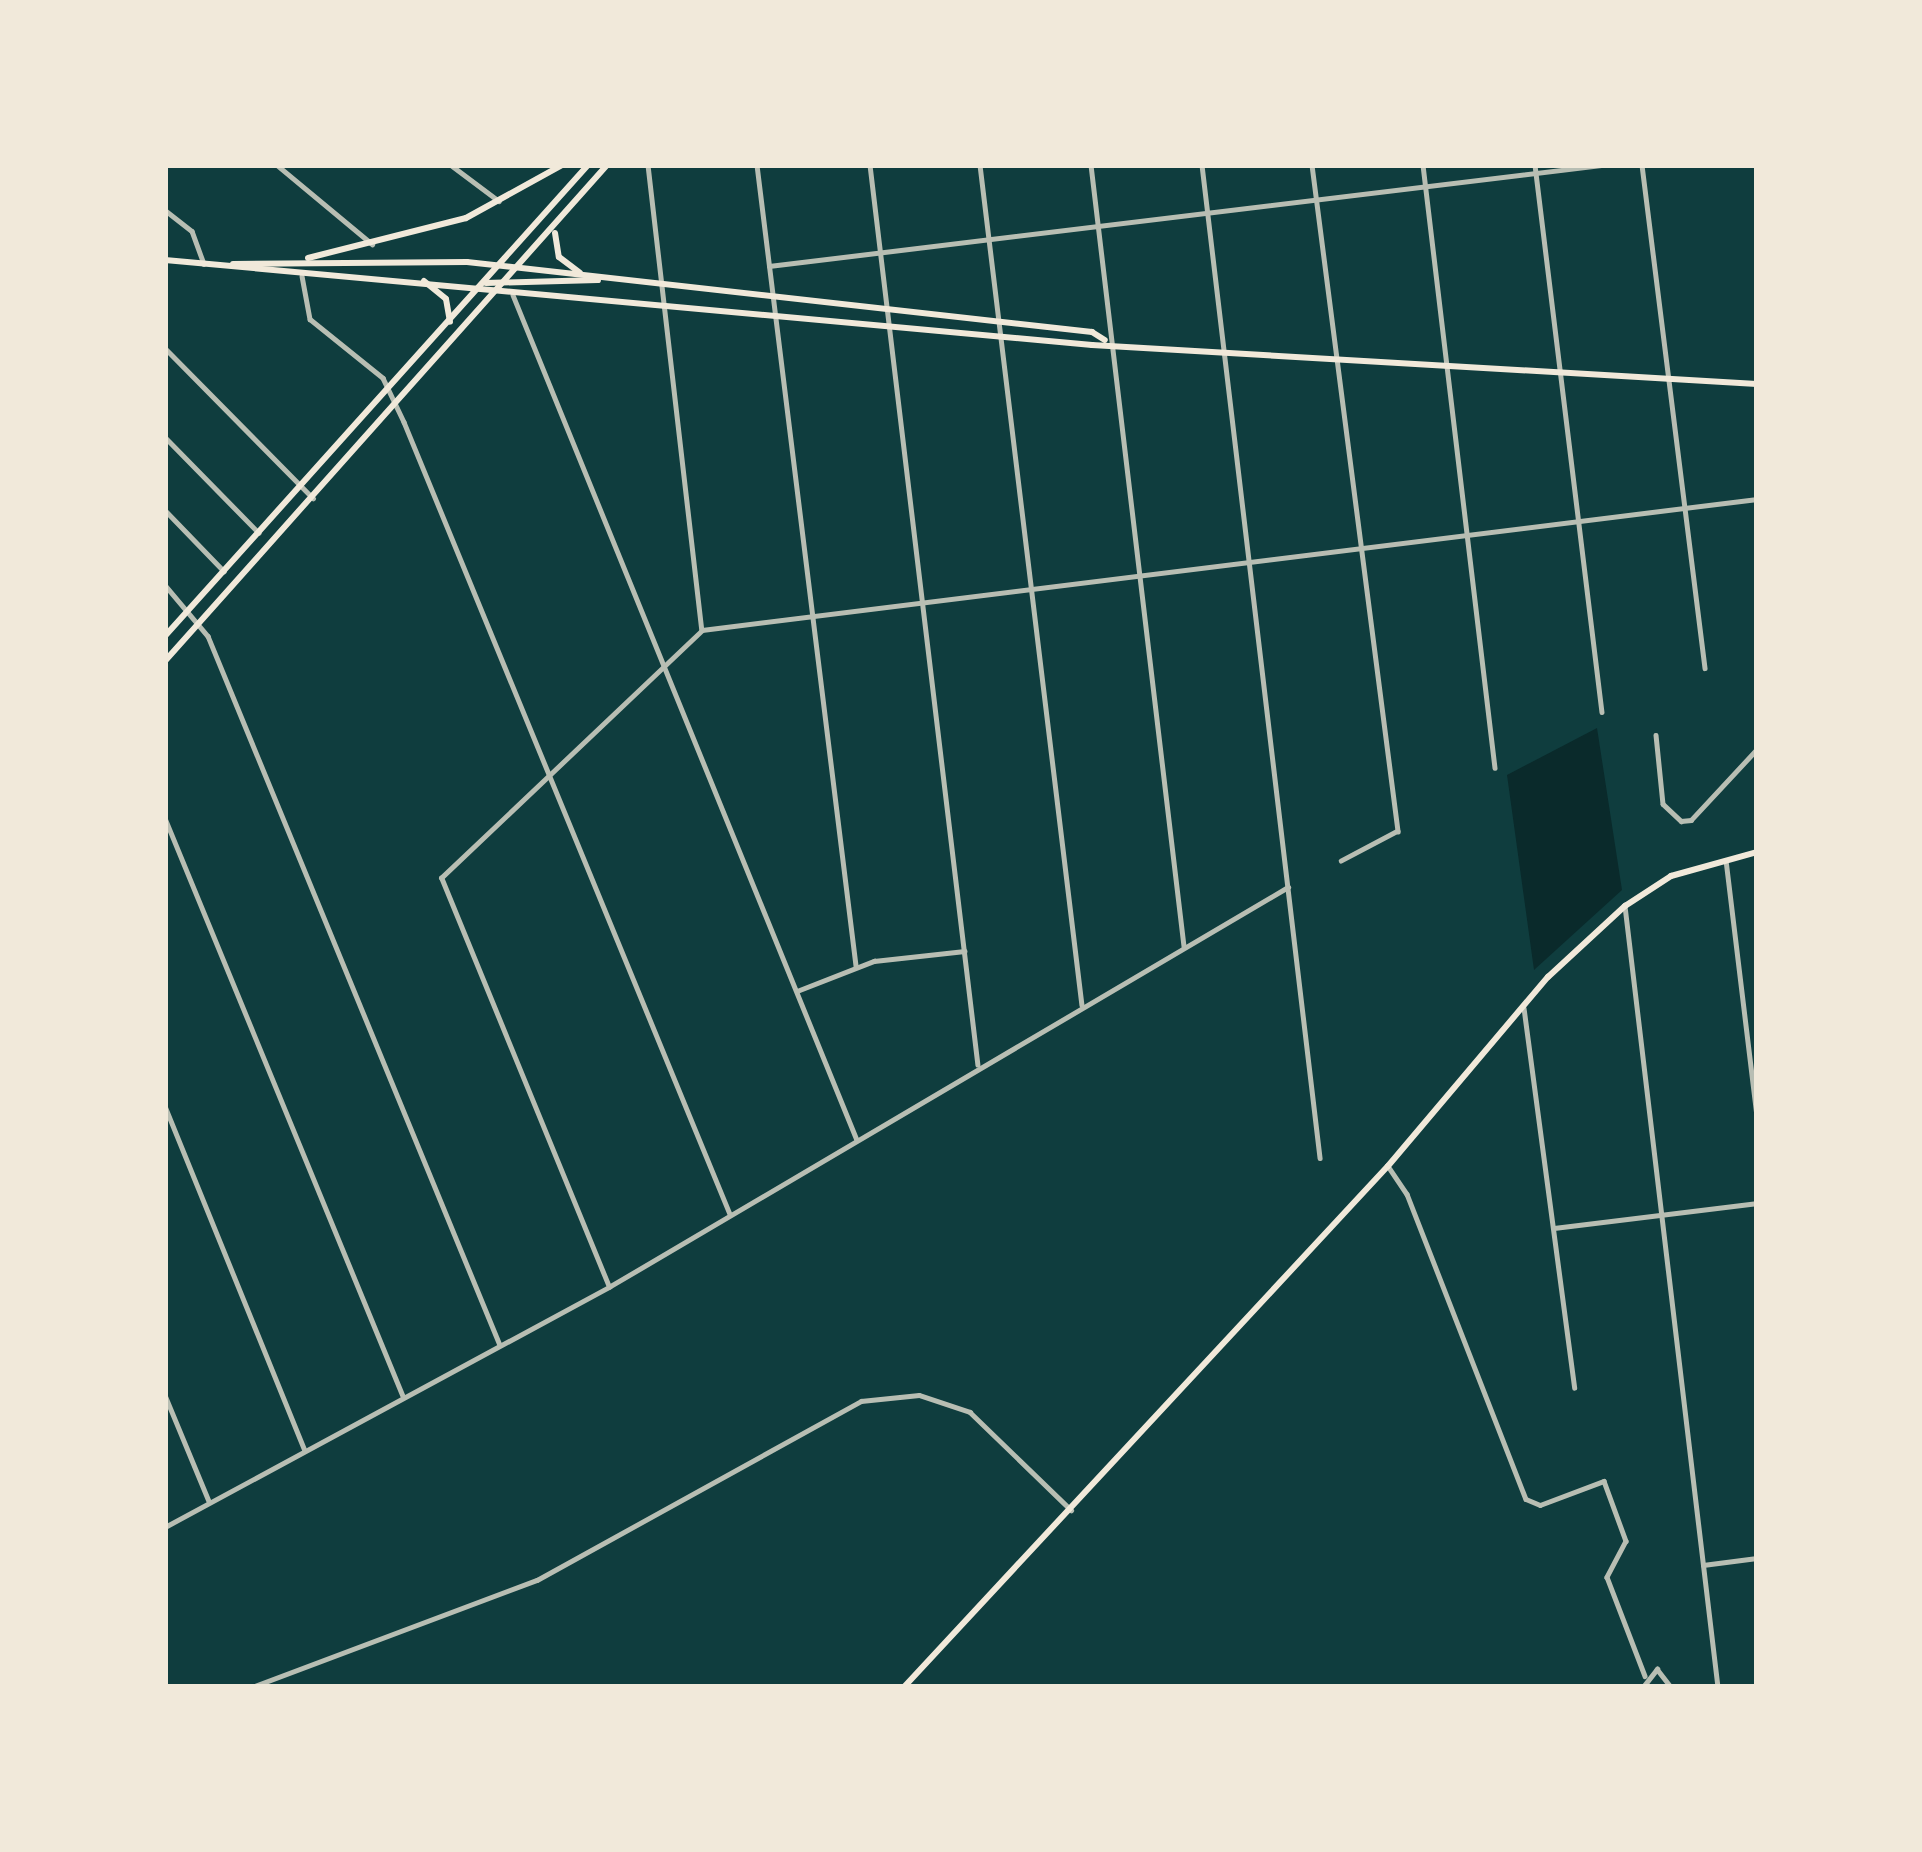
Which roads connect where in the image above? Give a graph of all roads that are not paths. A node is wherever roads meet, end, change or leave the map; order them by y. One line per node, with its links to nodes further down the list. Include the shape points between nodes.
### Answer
1 (277, 165): 25 (street)
2 (451, 165): 19 (street)
3 (562, 165): 19 (main road)
4 (607, 165): 23 (main road)
5 (648, 165): 39 (street)
6 (757, 165): 32 (street)
7 (870, 165): 26 (street)
8 (980, 165): 24 (street)
9 (1090, 165): 22 (street)
10 (1202, 165): 21 (street)
11 (1312, 165): 18 (street)
12 (1423, 165): 17 (street)
13 (1603, 165): 16 (street)
14 (1642, 165): 57 (street)
15 (585, 167): 31 (main road)
16 (1535, 169): 17 (street); 56 (street)
17 (1426, 187): 18 (street); 55 (street)
18 (1316, 200): 21 (street); 54 (street)
19 (499, 201): 25 (main road)
20 (165, 210): 29 (street, via 192,231)
21 (1208, 213): 22 (street); 53 (street)
22 (1098, 226): 24 (street); 51 (street)
23 (556, 228): 33 (main road); 34 (main road, via 559,257)
24 (989, 240): 26 (street); 48 (street)
25 (372, 244): 28 (main road)
26 (880, 253): 32 (street); 45 (street)
27 (165, 260): 29 (main road)
28 (297, 260): 30 (main road); 31 (main road)
29 (205, 264): 30 (main road)
30 (229, 265): 35 (main road)
31 (499, 266): 33 (main road); 40 (main road)
32 (769, 266): 43 (street)
33 (518, 268): 34 (main road); 36 (main road)
34 (584, 275): 37 (main road)
35 (302, 277): 38 (main road); 59 (street, via 310,319)
36 (508, 278): 37 (main road); 40 (main road); 41 (main road)
37 (612, 278): 39 (main road)
38 (421, 279): 40 (main road); 47 (main road, via 446,299)
39 (662, 284): 43 (main road); 44 (street)
40 (482, 285): 41 (main road); 47 (main road)
41 (500, 287): 42 (main road); 60 (main road)
42 (511, 290): 44 (main road); 83 (street)
43 (773, 297): 45 (main road); 46 (street)
44 (664, 304): 46 (main road); 80 (street)
45 (887, 310): 48 (main road); 49 (street)
46 (775, 315): 49 (main road); 78 (street)
47 (450, 322): 59 (main road)
48 (999, 322): 50 (street); 51 (main road)
49 (890, 326): 50 (main road); 76 (street)
50 (1001, 336): 51 (main road); 75 (street)
51 (1108, 340): 53 (main road); 73 (street)
52 (165, 349): 62 (street)
53 (1224, 350): 54 (main road); 71 (street)
54 (1334, 355): 55 (main road); 70 (street)
55 (1447, 363): 56 (main road); 69 (street)
56 (1560, 370): 57 (main road); 67 (street)
57 (1668, 377): 58 (main road); 65 (street)
58 (1757, 385)
59 (388, 390): 60 (street); 62 (main road)
60 (395, 404): 63 (main road); 89 (street)
61 (165, 437): 68 (street)
62 (301, 487): 63 (street); 68 (main road)
63 (313, 498): 79 (main road)
64 (1757, 499): 65 (street)
65 (1685, 508): 67 (street); 84 (street)
66 (165, 511): 72 (street)
67 (1579, 521): 69 (street); 85 (street)
68 (259, 533): 72 (main road)
69 (1467, 535): 70 (street); 88 (street)
70 (1357, 548): 71 (street); 93 (street, via 1397,830)
71 (1249, 562): 73 (street); 94 (street)
72 (224, 571): 77 (main road)
73 (1139, 575): 75 (street); 96 (street)
74 (165, 584): 77 (street)
75 (1031, 589): 76 (street); 100 (street)
76 (922, 602): 78 (street); 97 (street)
77 (190, 609): 79 (street); 81 (main road)
78 (812, 616): 80 (street); 98 (street)
79 (199, 623): 82 (main road); 113 (street)
80 (702, 630): 83 (street)
81 (165, 636)
82 (165, 661)
83 (663, 665): 89 (street); 99 (street)
84 (1705, 668)
85 (1602, 712)
86 (1656, 735): 87 (street, via 1663,804 1674,819 1691,820)
87 (1757, 749)
88 (1496, 769)
89 (550, 775): 109 (street); 112 (street, via 441,878)
90 (165, 818): 116 (street)
91 (1757, 852): 92 (main road)
92 (1725, 858): 95 (main road, via 1671,876); 104 (street)
93 (1341, 861)
94 (1288, 887): 96 (street); 106 (street)
95 (1625, 906): 101 (main road); 110 (street)
96 (1184, 946): 100 (street)
97 (964, 952): 98 (street); 102 (street)
98 (856, 966): 99 (street)
99 (797, 991): 105 (street)
100 (1082, 1007): 102 (street)
101 (1524, 1008): 107 (main road); 111 (street)
102 (978, 1068): 105 (street)
103 (165, 1106): 117 (street)
104 (1757, 1116)
105 (857, 1139): 109 (street)
106 (1320, 1158)
107 (1388, 1166): 119 (main road); 123 (street, via 1407,1194 1526,1499 1540,1505 1604,1481 1626,1541 1606,1577)
108 (1757, 1203): 110 (street)
109 (730, 1214): 112 (street)
110 (1659, 1215): 111 (street); 122 (street)
111 (1554, 1228): 114 (street)
112 (609, 1287): 113 (street)
113 (500, 1345): 116 (street)
114 (1575, 1388)
115 (165, 1395): 118 (street)
116 (403, 1397): 117 (street)
117 (305, 1450): 118 (street)
118 (209, 1503): 120 (street)
119 (1071, 1510): 124 (street, via 970,1412 919,1395 861,1401 537,1580); 125 (main road)
120 (165, 1528)
121 (1757, 1558): 122 (street)
122 (1702, 1565): 128 (street)
123 (1645, 1676): 126 (street); 127 (street, via 1661,1670)
124 (251, 1687)
125 (904, 1687)
126 (1643, 1687)
127 (1671, 1687)
128 (1718, 1687)

